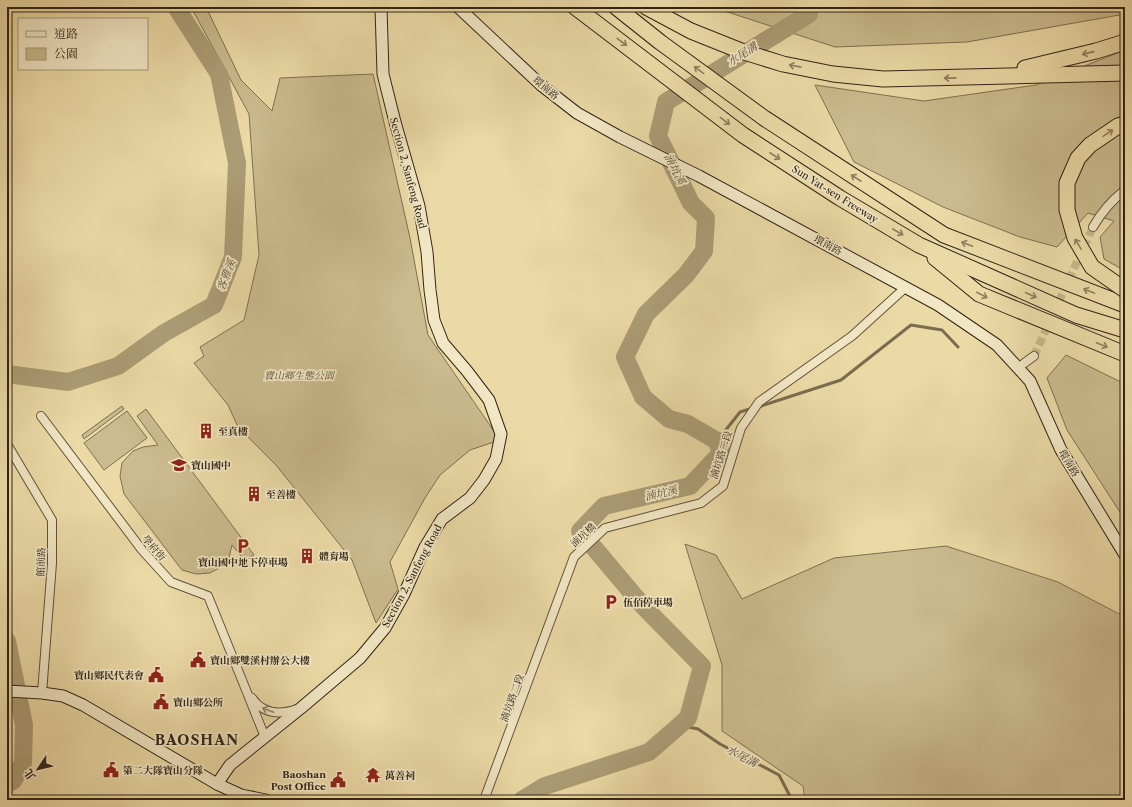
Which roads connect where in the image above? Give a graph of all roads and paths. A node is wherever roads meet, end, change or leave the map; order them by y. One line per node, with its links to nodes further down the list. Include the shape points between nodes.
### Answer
1 (381, 7): 28 (street, Section 2, Sanfeng Road, via 383,74 419,206 434,320 443,343 489,400 501,434 496,459 484,480 470,498 442,519 425,547 385,628 360,658)
2 (458, 7): 13 (street, 環南路, via 541,85 577,113)
3 (575, 7): 12 (highway, Sun Yat-sen Freeway, one-way to 12, via 743,135 840,198)
4 (616, 7): 15 (highway, one-way to 4, via 944,235 764,118)
5 (646, 7): 8 (highway, one-way to 5, via 883,79 833,74 784,64 741,51 691,31)
6 (1125, 42): 8 (highway, one-way to 8, via 1096,52)
7 (1125, 73): 8 (highway, via 1021,74)
8 (989, 77)
9 (1125, 124): 14 (highway, one-way to 9, bridge, via 1092,267 1075,238 1067,210 1067,183 1078,158 1090,145)
10 (1125, 190): 11 (street, via 1117,196)
11 (1093, 228)
12 (919, 244): 16 (highway, Sun Yat-sen Freeway, one-way to 16, via 1076,315); 17 (highway, one-way to 17, via 979,294)
13 (906, 287): 19 (street, 環南路, via 938,305 997,345); 22 (street, 湳坑路二段, via 852,336 760,402 740,428 722,486 701,503)
14 (1125, 290)
15 (1125, 305)
16 (1125, 330)
17 (1125, 354)
18 (1034, 356): 19 (street)
19 (1018, 367): 23 (street, 環南路, via 1030,381 1061,450)
20 (41, 416): 25 (street, 學府街, via 142,550 171,582 208,596)
21 (7, 444): 27 (street, 館前路, via 52,520 52,563)
22 (606, 528): 24 (street, 湳坑橋)
23 (1125, 555)
24 (574, 557): 32 (street, 湳坑路二段)
25 (245, 686): 28 (street, 學府街, one-way to 25, via 286,713 270,712 256,704); 29 (street, 學府街)
26 (7, 691): 27 (street)
27 (42, 693): 30 (street, via 63,696 84,705)
28 (301, 708): 29 (street, Section 2, Sanfeng Road)
29 (265, 737): 30 (street, Section 2, Sanfeng Road, via 230,765)
30 (217, 784): 31 (street, via 241,794)
31 (266, 800)
32 (484, 800)

